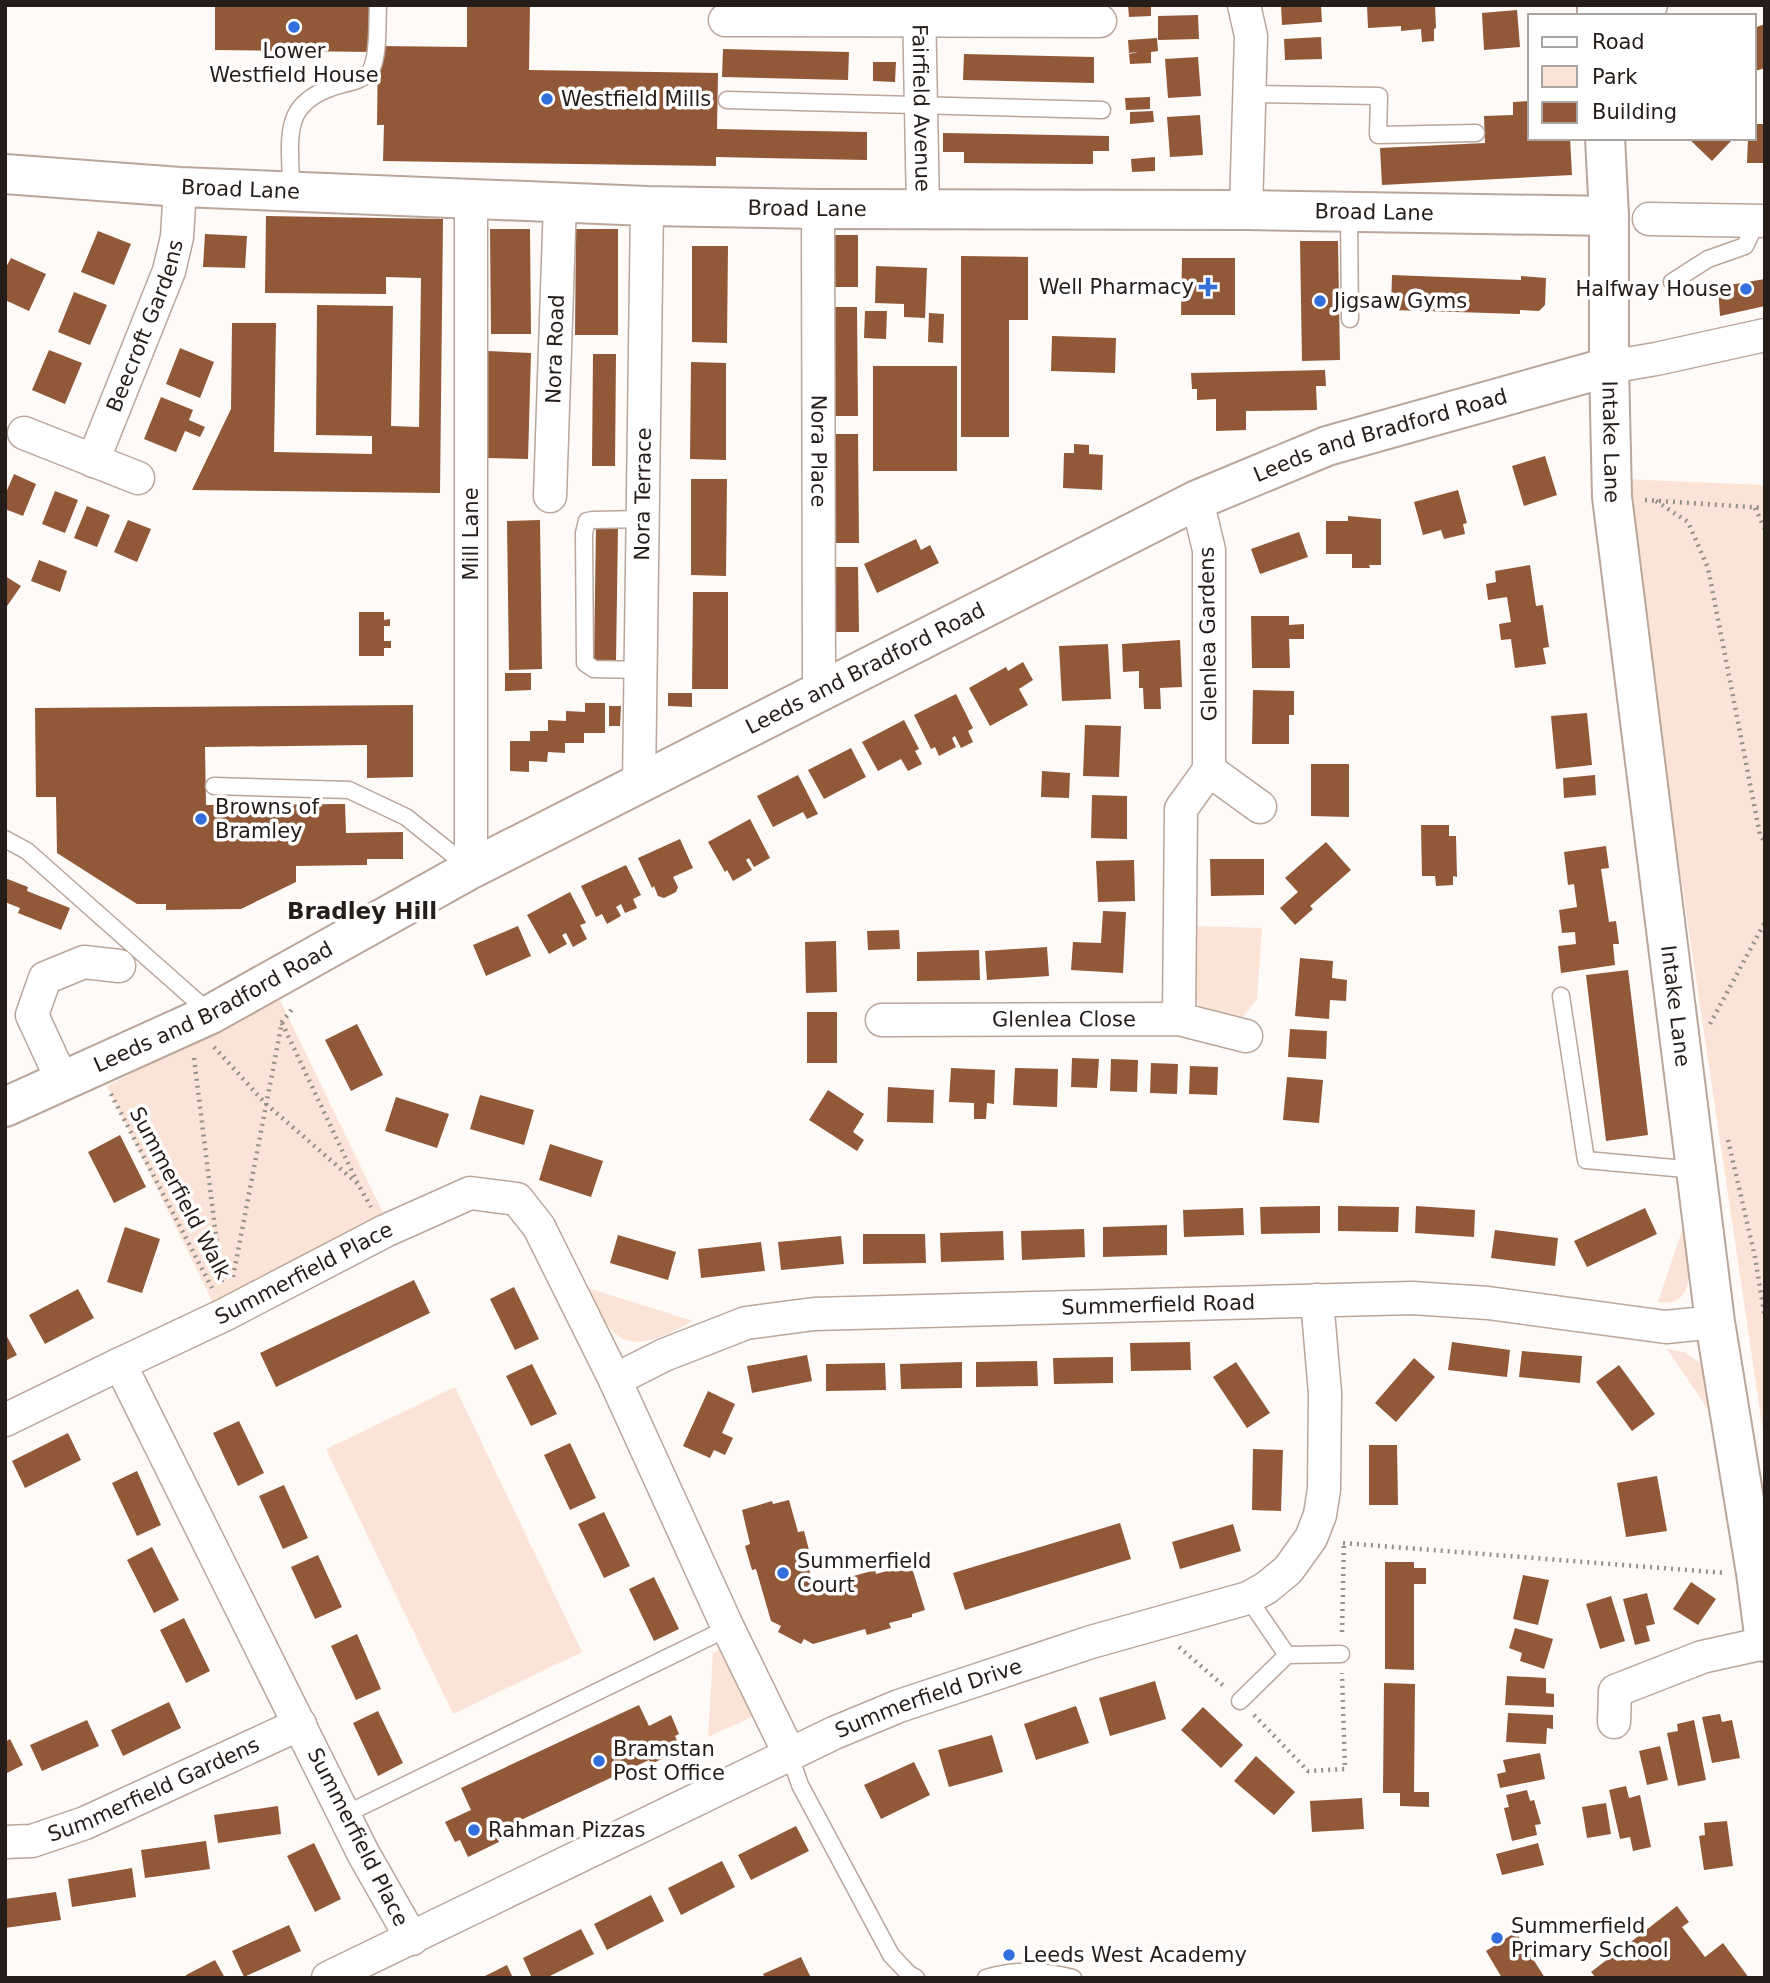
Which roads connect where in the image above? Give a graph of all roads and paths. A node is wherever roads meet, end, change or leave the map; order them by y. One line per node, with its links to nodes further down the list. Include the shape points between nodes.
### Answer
1 (378, 5): 16 (lane, via 371,70 356,81 321,90 293,118)
2 (1244, 5): 8 (street, via 1251,36)
3 (1651, 5): 5 (street)
4 (919, 13): 6 (street); 7 (street); 10 (street, Fairfield Avenue)
5 (1602, 14)
6 (725, 20)
7 (1100, 21)
8 (1250, 94): 12 (lane, via 1379,96 1378,135); 22 (street)
9 (727, 100): 10 (lane)
10 (921, 106): 11 (lane); 21 (street, Fairfield Avenue)
11 (1102, 110)
12 (1476, 133)
13 (1605, 140): 24 (street, Intake Lane)
14 (5, 174): 15 (street, Broad Lane)
15 (180, 187): 16 (street, Broad Lane); 32 (street, Beecroft Gardens, via 177,237 169,271)
16 (291, 191): 17 (street, Broad Lane)
17 (471, 200): 18 (street, Broad Lane); 48 (street, Mill Lane)
18 (560, 202): 19 (street, Broad Lane); 34 (street, Nora Road)
19 (647, 205): 20 (street, Broad Lane); 38 (street, Nora Terrace)
20 (818, 209): 21 (street, Broad Lane); 41 (street, Nora Place)
21 (923, 210): 22 (street, Broad Lane)
22 (1246, 210): 23 (street, Broad Lane)
23 (1349, 212): 24 (street, Broad Lane); 28 (lane)
24 (1609, 216): 30 (street, Intake Lane)
25 (1649, 219): 26 (street)
26 (1761, 221): 27 (lane, via 1745,246 1708,259)
27 (1672, 282)
28 (1350, 319)
29 (1765, 335): 30 (street, Leeds and Bradford Road)
30 (1609, 367): 35 (street, Leeds and Bradford Road, via 1327,446); 64 (street, Intake Lane, via 1612,496)
31 (24, 433): 32 (street)
32 (93, 461): 33 (street)
33 (138, 478)
34 (550, 496)
35 (1197, 500): 41 (street, Leeds and Bradford Road); 42 (street, Glenlea Gardens, via 1209,550)
36 (1755, 507): 37 (path); 39 (path); 47 (path, via 1656,501 1688,522 1709,568)
37 (1765, 508)
38 (642, 519): 40 (street, Nora Terrace); 40 (lane, via 587,521 584,533 586,663 594,669)
39 (1765, 528)
40 (640, 670): 43 (street, Nora Terrace)
41 (819, 690): 43 (street, Leeds and Bradford Road)
42 (1209, 770): 45 (street); 54 (street, via 1181,809)
43 (639, 783): 48 (street, Leeds and Bradford Road)
44 (214, 786): 48 (lane, via 349,790 406,817)
45 (1259, 807)
46 (5, 839): 53 (lane, via 27,851)
47 (1765, 842)
48 (471, 869): 53 (street, Leeds and Bradford Road)
49 (1765, 922): 57 (path)
50 (118, 967): 59 (street, via 84,961 45,978 32,1015)
51 (1561, 996): 64 (lane, via 1586,1160)
52 (298, 1002): 56 (path)
53 (200, 1018): 59 (street, Leeds and Bradford Road); 61 (path); 68 (path)
54 (1180, 1019): 55 (street, Glenlea Close); 58 (street, Glenlea Close)
55 (882, 1020)
56 (282, 1022): 61 (path); 65 (path)
57 (1710, 1026)
58 (1246, 1035)
59 (62, 1080): 62 (street, Leeds and Bradford Road)
60 (107, 1086): 68 (path, Summerfield Walk)
61 (265, 1103): 65 (path); 68 (path)
62 (5, 1107)
63 (1725, 1128): 69 (path)
64 (1696, 1170): 70 (street, Intake Lane)
65 (358, 1184): 66 (path)
66 (385, 1231): 68 (street, Summerfield Place); 72 (street, Summerfield Place, via 470,1193 517,1199 539,1227)
67 (1317, 1300): 70 (street, Summerfield Road, via 1412,1298 1488,1303 1666,1327); 72 (street, Summerfield Road, via 789,1317 746,1323); 74 (street, Summerfield Drive, via 1325,1393 1324,1489)
68 (226, 1314): 71 (street, Summerfield Place)
69 (1765, 1318)
70 (1714, 1322): 75 (street, Intake Lane)
71 (120, 1364): 73 (street); 83 (street, Summerfield Place)
72 (615, 1380): 77 (street, Summerfield Place)
73 (5, 1420)
74 (1311, 1538): 75 (path); 76 (street, Summerfield Drive, via 1288,1570)
75 (1756, 1573): 78 (street, Intake Lane)
76 (1248, 1598): 80 (lane); 84 (street, Summerfield Drive, via 1091,1642 899,1706)
77 (728, 1628): 84 (street, Summerfield Place); 85 (lane)
78 (1765, 1643): 82 (street, via 1702,1657 1615,1691)
79 (1341, 1654): 80 (lane)
80 (1287, 1655): 81 (lane)
81 (1240, 1701)
82 (1614, 1723)
83 (300, 1724): 85 (street, Summerfield Place); 86 (street, Summerfield Gardens, via 85,1823 32,1841)
84 (789, 1753): 87 (street, Summerfield Drive); 89 (lane, via 800,1785 891,1955)
85 (344, 1815): 87 (street, Summerfield Place)
86 (5, 1842)
87 (412, 1939): 88 (street, Summerfield Drive)
88 (328, 1978)
89 (916, 1978)
90 (986, 1978): 91 (lane, via 1030,1971)
91 (1073, 1978)

